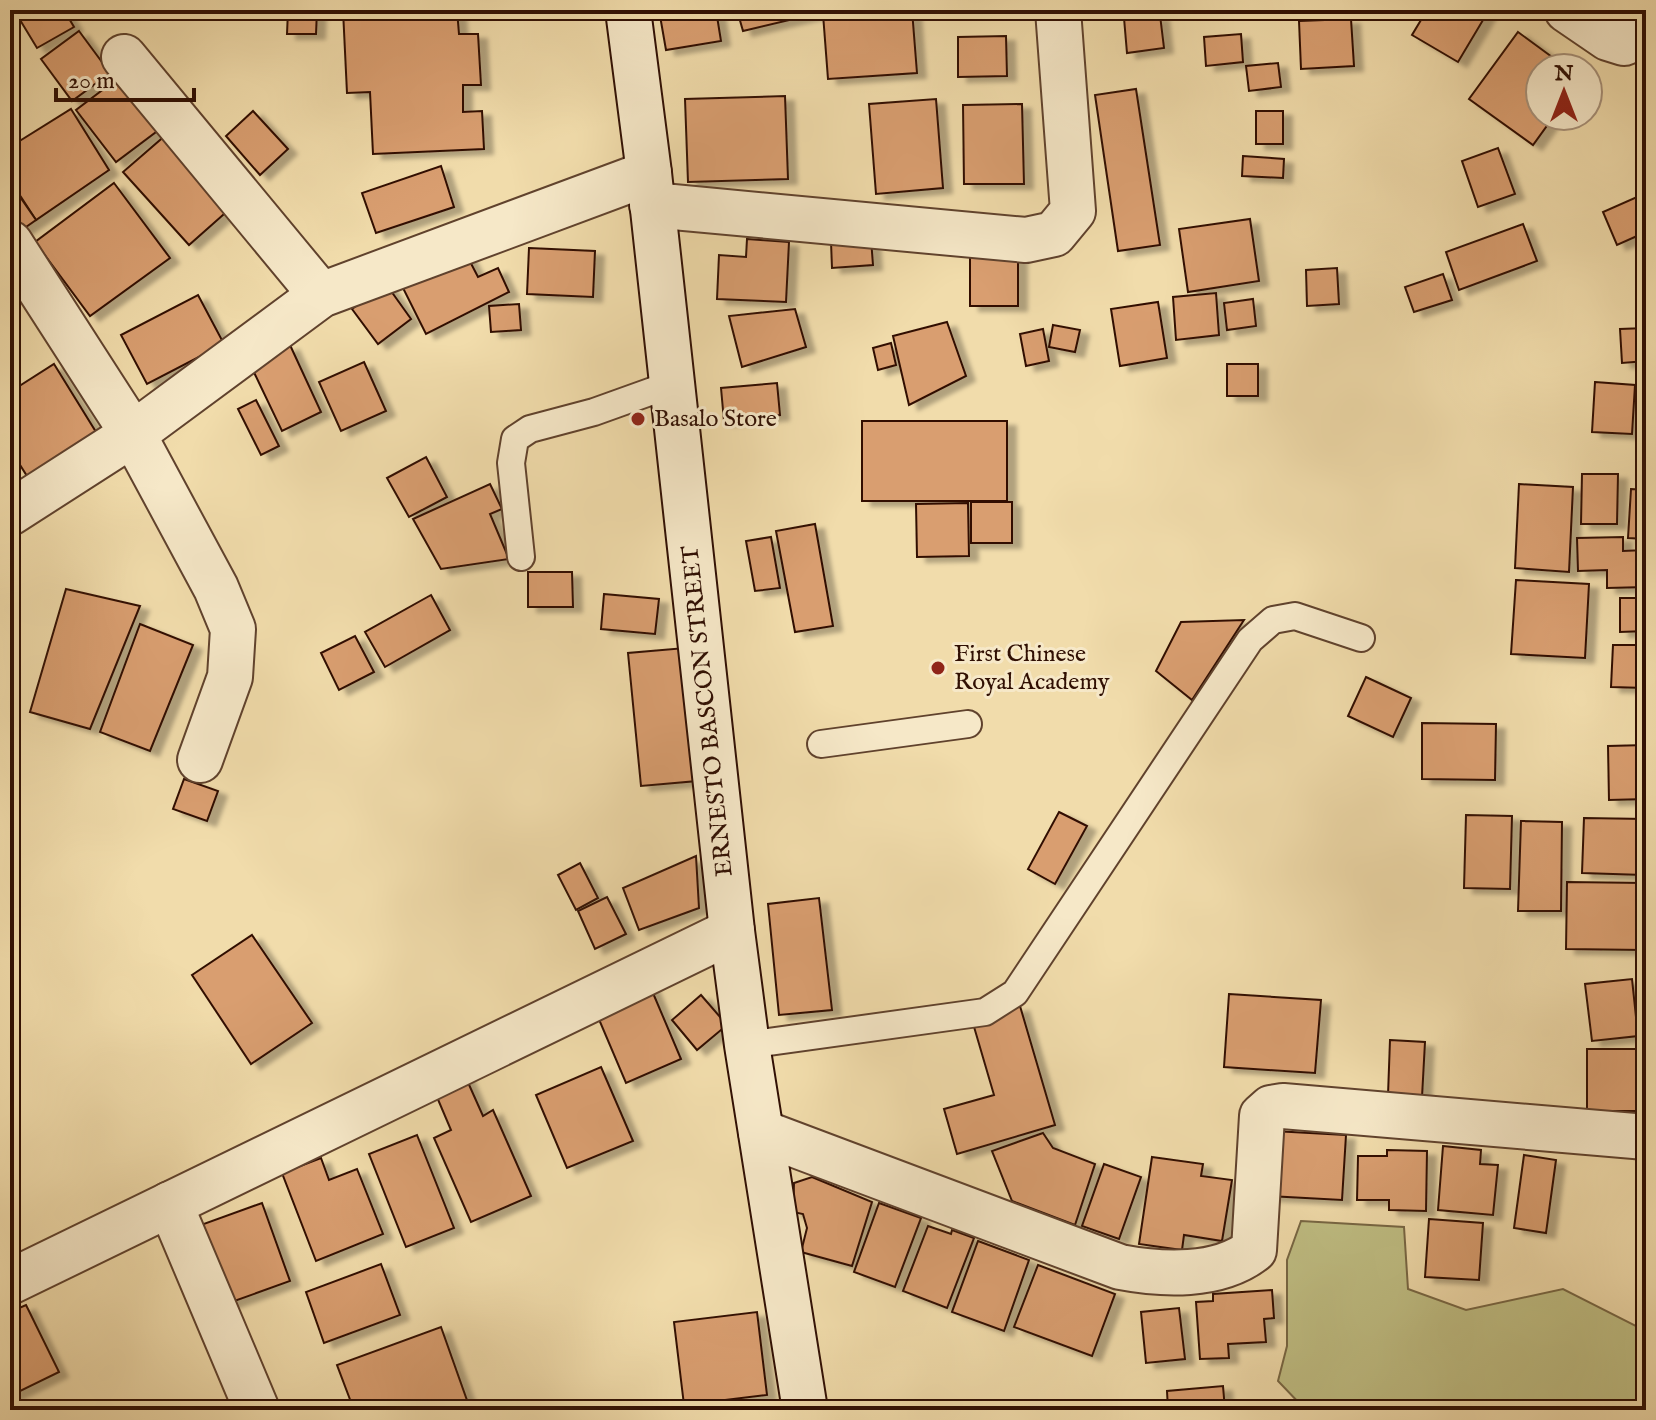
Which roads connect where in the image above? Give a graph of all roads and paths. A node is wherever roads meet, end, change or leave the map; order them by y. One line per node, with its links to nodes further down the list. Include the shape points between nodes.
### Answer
1 (628, 10): 6 (street, ERNESTO BASCON STREET)
2 (1058, 10): 6 (street, via 1073,211 1054,234 1026,240)
3 (1567, 10): 4 (street, via 1624,43)
4 (1646, 26)
5 (124, 57): 8 (street)
6 (650, 189): 8 (street); 9 (street, ERNESTO BASCON STREET)
7 (10, 243): 10 (street)
8 (321, 295): 10 (street)
9 (672, 384): 12 (lane, via 530,429 515,439 511,463); 17 (street, ERNESTO BASCON STREET)
10 (133, 434): 11 (street); 16 (street, via 233,629 230,677)
11 (10, 513)
12 (521, 557)
13 (1361, 638): 18 (lane, via 1295,616 1273,620 1250,640 1015,993 985,1012)
14 (968, 724): 15 (lane)
15 (821, 744)
16 (200, 760)
17 (732, 931): 18 (street, ERNESTO BASCON STREET); 21 (street)
18 (747, 1045): 19 (street, ERNESTO BASCON STREET)
19 (761, 1132): 20 (street, via 1120,1267 1149,1273 1219,1266 1254,1250 1262,1116 1271,1108); 23 (street, ERNESTO BASCON STREET)
20 (1646, 1137)
21 (170, 1204): 22 (street); 24 (street)
22 (10, 1282)
23 (803, 1409)
24 (257, 1410)

